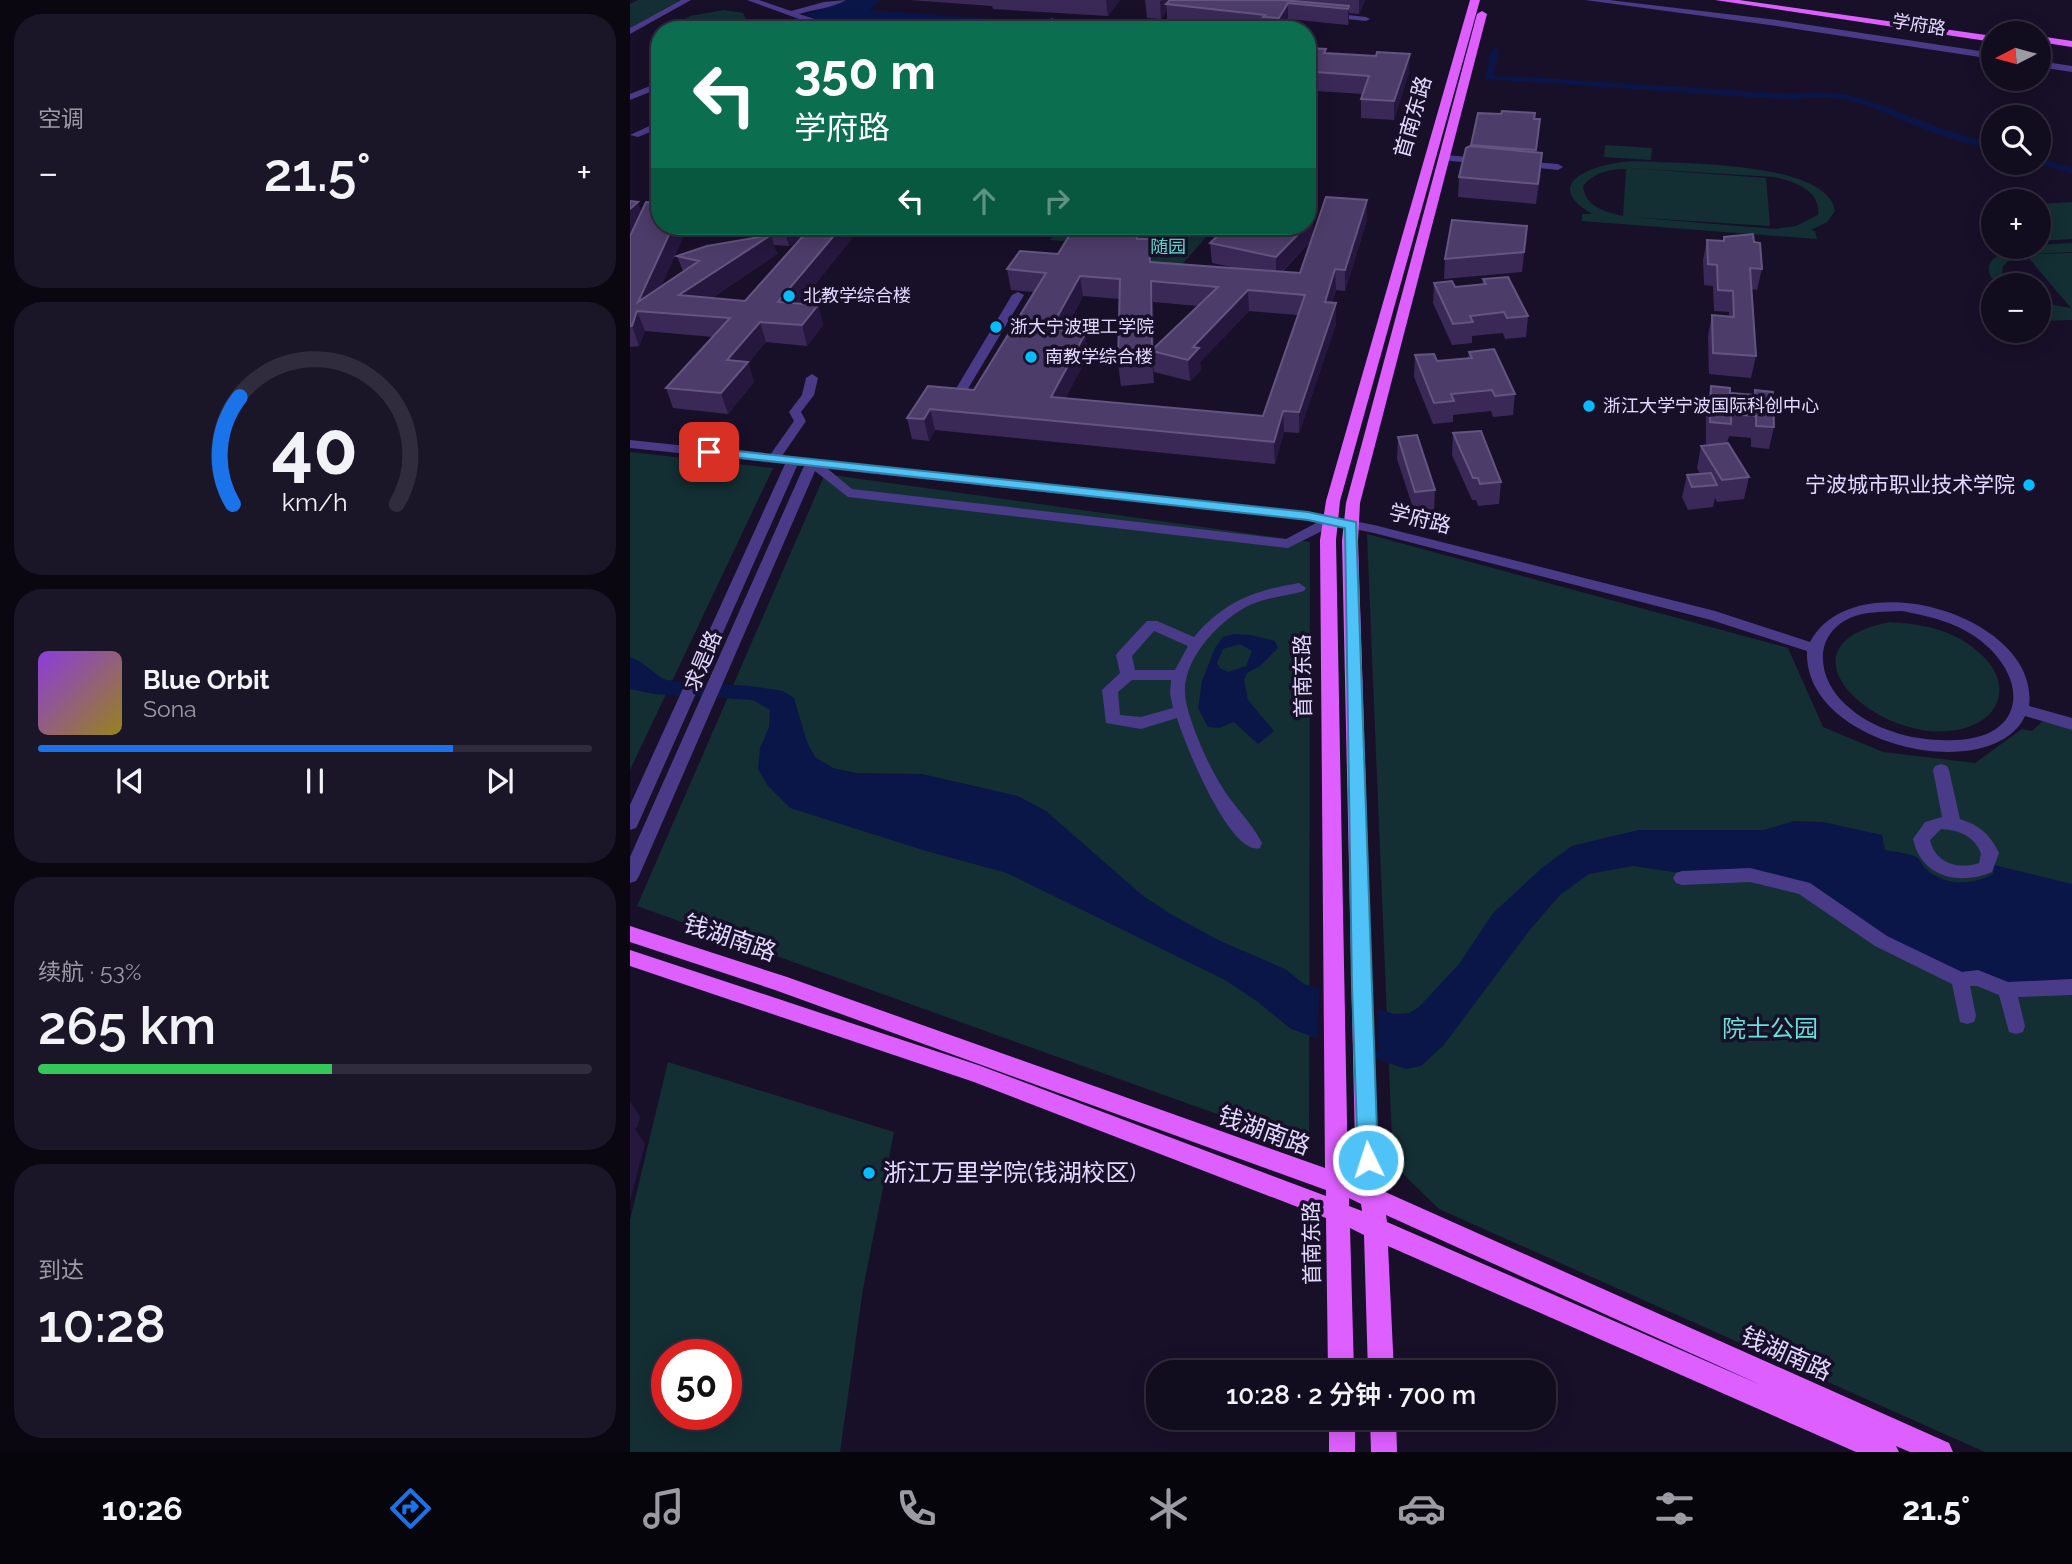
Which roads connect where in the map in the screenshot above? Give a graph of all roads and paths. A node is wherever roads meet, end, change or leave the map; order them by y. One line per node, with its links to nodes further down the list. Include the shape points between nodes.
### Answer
1 (687, 0): 14 (street)
2 (751, 0): 9 (street)
3 (842, 0): 9 (street)
4 (1475, 0): 38 (main road, 首南东路, via 1395,276)
5 (1486, 0): 27 (main road, 首南东路)
6 (1589, 0): 20 (street, 学府路)
7 (1720, 0): 15 (main road)
8 (1769, 0): 13 (main road)
9 (795, 14): 12 (street)
10 (1316, 14): 11 (street)
11 (1366, 19)
12 (805, 21)
13 (1981, 30)
14 (630, 31)
15 (1981, 37)
16 (2051, 41): 17 (main road)
17 (2072, 44)
18 (2051, 48): 19 (main road)
19 (2072, 52)
20 (1981, 54)
21 (2051, 66): 22 (street)
22 (2072, 69)
23 (651, 89): 24 (street)
24 (630, 97)
25 (651, 128): 26 (street)
26 (635, 135)
27 (1444, 158): 28 (street); 39 (main road, 首南东路)
28 (1495, 162)
29 (1507, 163): 30 (street)
30 (1558, 167)
31 (1018, 295): 33 (street)
32 (812, 377): 35 (street, via 808,395 795,412 800,421)
33 (957, 397)
34 (630, 444): 35 (street, 学府路)
35 (774, 458): 36 (street, 学府路)
36 (793, 460): 37 (street, 学府路); 50 (street, 求是路)
37 (812, 462): 38 (street, 学府路); 38 (street, via 848,493 1288,544); 52 (street, 求是路)
38 (1331, 521): 39 (street, 学府路); 61 (main road, 首南东路)
39 (1351, 525): 42 (street, 学府路, via 1715,617); 62 (main road, 首南东路, via 1361,987)
40 (1299, 588): 41 (street, via 1241,603 1213,624)
41 (1197, 644): 43 (street); 44 (street, via 1152,624 1124,655)
42 (1813, 648): 45 (street, via 1814,673 1830,699 1858,722 1896,739 1937,746 1975,743 2005,730); 45 (street, via 1823,629 1843,615 1881,607 1935,612 1985,636 2013,664 2023,687)
43 (1182, 675): 44 (street); 46 (street, via 1177,691)
44 (1128, 676): 46 (street, via 1110,690 1112,719 1141,723)
45 (2021, 709): 47 (street)
46 (1183, 711): 51 (street, via 1201,768 1227,813)
47 (2072, 724)
48 (1941, 770): 49 (street)
49 (1952, 823)
50 (630, 824)
51 (1254, 843)
52 (630, 876)
53 (1682, 878): 56 (street, via 1750,875 1804,888 1881,941)
54 (630, 934): 61 (main road, 钱湖南路)
55 (630, 958): 63 (main road, via 978,1074)
56 (1960, 980): 58 (street, via 1978,978); 59 (street)
57 (2072, 987): 58 (street)
58 (2007, 990): 60 (street)
59 (1968, 1016)
60 (2015, 1026)
61 (1337, 1182): 62 (main road, 钱湖南路); 63 (main road, 首南东路)
62 (1372, 1198): 64 (main road, 首南东路); 72 (main road, 钱湖南路)
63 (1338, 1212): 64 (main road); 65 (main road, 首南东路)
64 (1376, 1229): 66 (main road, 首南东路); 71 (main road)
65 (1341, 1360)
66 (1381, 1360)
67 (1342, 1430): 69 (main road)
68 (1383, 1430): 70 (main road)
69 (1342, 1452)
70 (1384, 1452)
71 (1886, 1452)
72 (1940, 1452)

